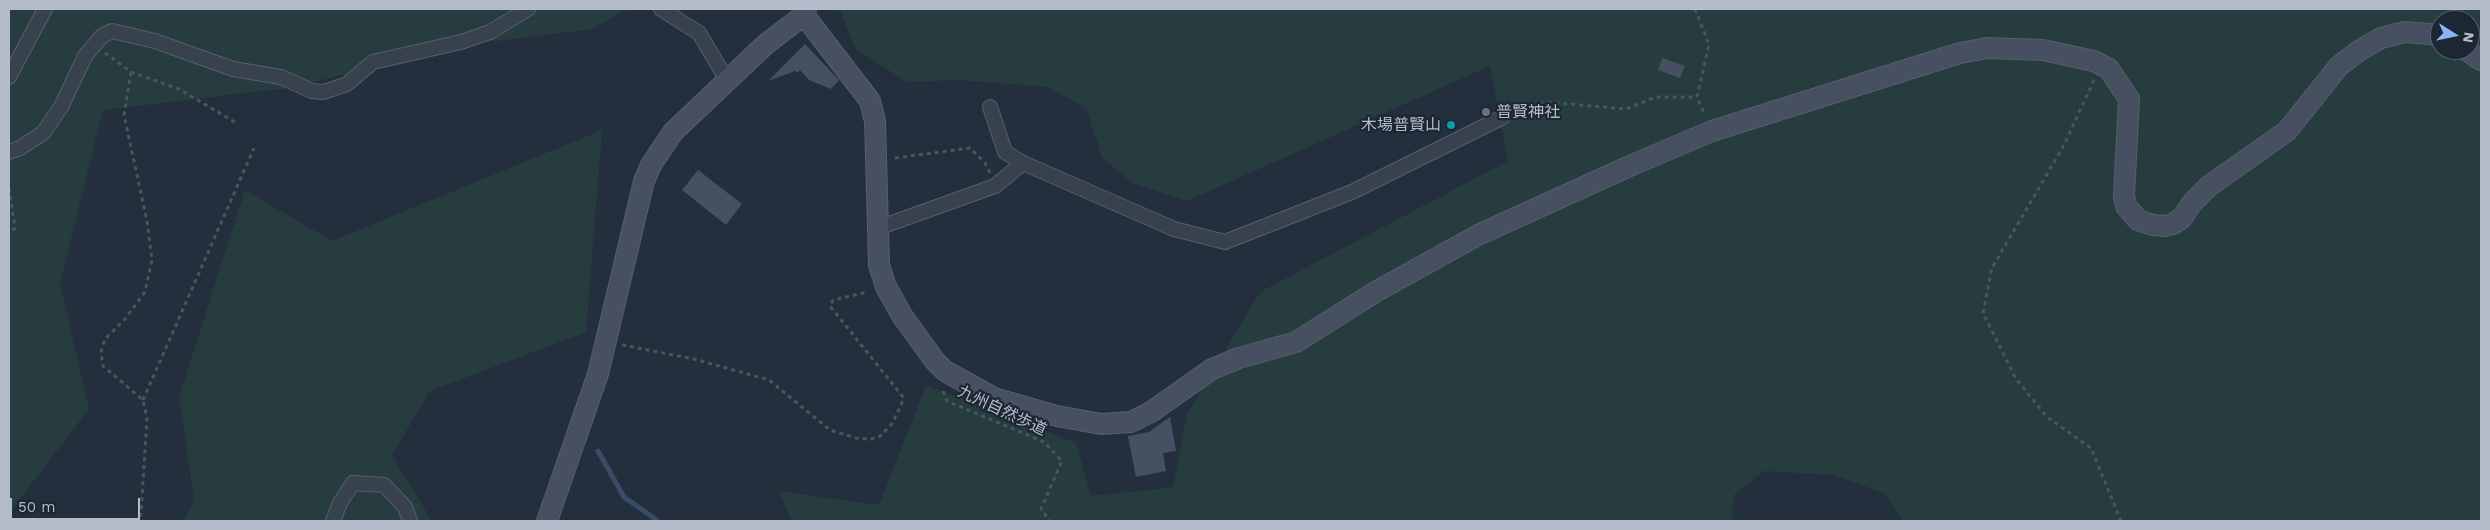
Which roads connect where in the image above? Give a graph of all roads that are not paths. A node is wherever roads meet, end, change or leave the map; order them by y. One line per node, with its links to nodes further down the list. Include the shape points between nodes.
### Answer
1 (45, 9): 6 (street)
2 (528, 9): 10 (street, via 490,32 461,42 373,62 347,84 324,92 281,77 233,69 155,41 112,31 102,36 85,56 62,107 43,133)
3 (661, 9): 7 (street, via 699,33)
4 (805, 12): 7 (street); 12 (street, via 870,102 875,121)
5 (2430, 34): 12 (street, via 2405,32 2381,38 2360,50 2339,66 2287,131 2209,186 2182,218 2164,226 2138,220 2126,206 2129,99 2109,69 2094,61 2043,50 1987,48 1960,54 1712,131 1478,235 1377,291 1296,342 1212,369 1151,412 1131,422 1101,424 1039,411 994,398 945,371 903,317 886,287 879,265)
6 (9, 77)
7 (727, 80): 15 (street, via 672,132 644,181 598,374)
8 (990, 107): 11 (street, via 1005,152)
9 (1503, 117): 11 (street, via 1352,192 1225,242 1174,229)
10 (9, 152)
11 (1023, 163): 12 (street, via 995,186)
12 (878, 228)
13 (332, 521): 14 (street, via 353,483 360,483 384,485 405,507)
14 (410, 521)
15 (547, 521)

